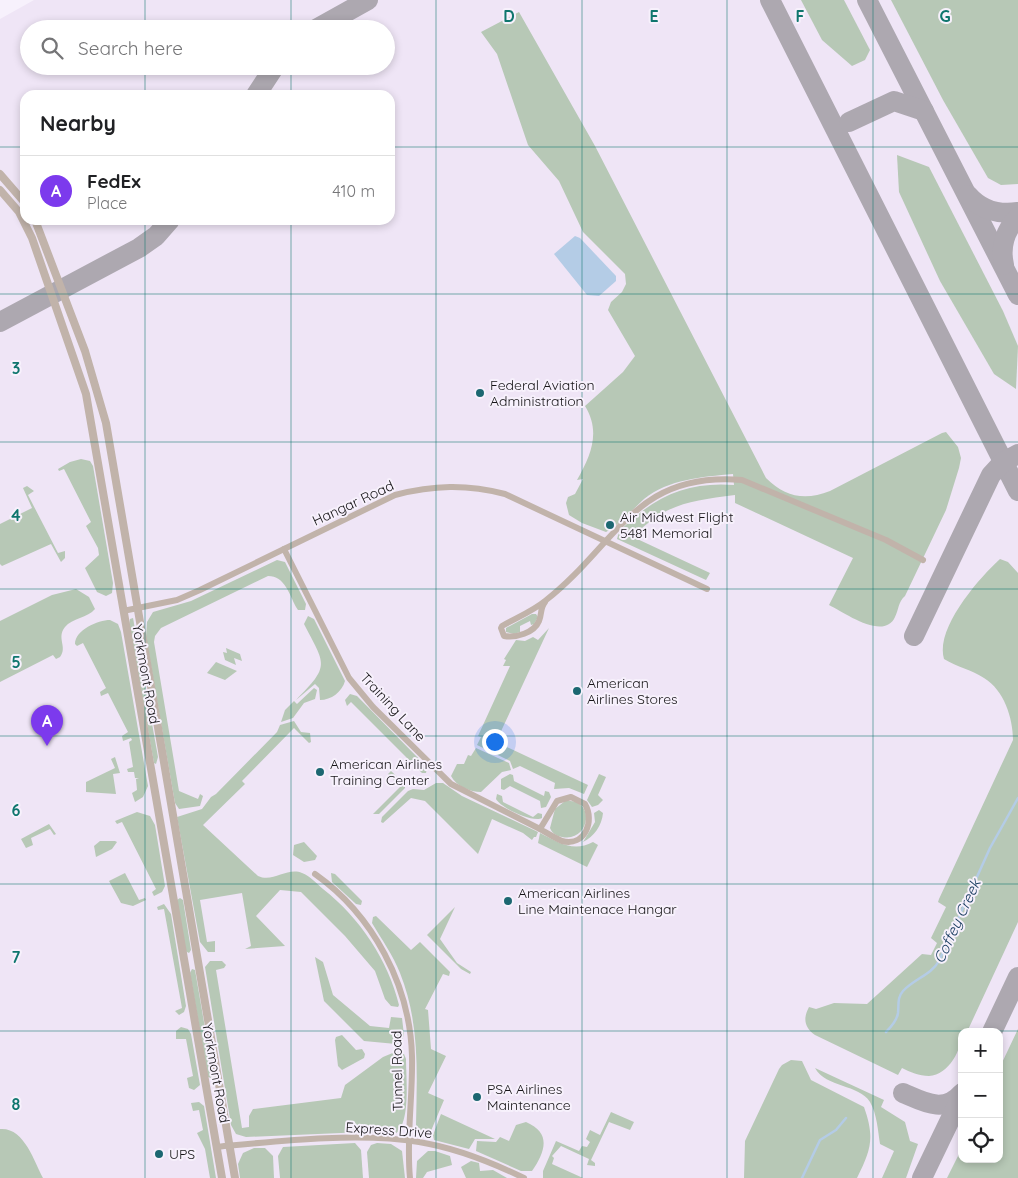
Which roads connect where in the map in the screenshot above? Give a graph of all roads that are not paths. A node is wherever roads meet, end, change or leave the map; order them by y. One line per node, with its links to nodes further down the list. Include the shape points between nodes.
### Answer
1 (0, 174): 3 (street)
2 (0, 190): 4 (street, Yorkmont Road)
3 (20, 197)
4 (20, 216)
5 (25, 225): 13 (street, Yorkmont Road, via 86,394)
6 (37, 225): 12 (street, Yorkmont Road, via 98,389)
7 (605, 540): 8 (street, Hangar Road, via 505,494 471,487 444,486 395,495); 9 (street, via 640,507 662,492 691,482 742,480 886,540); 10 (street, Hangar Road); 11 (street)
8 (284, 549): 12 (street, Hangar Road, via 177,600); 16 (street, Training Lane, via 349,678 373,707 451,784)
9 (923, 560)
10 (707, 589)
11 (544, 602): 11 (street, via 502,626 504,636 518,637 534,628)
12 (137, 609): 13 (street, Hangar Road); 14 (street, Yorkmont Road)
13 (123, 611): 15 (street, Yorkmont Road)
14 (172, 813): 15 (street); 18 (street, Yorkmont Road)
15 (158, 816): 19 (street, Yorkmont Road)
16 (540, 829): 16 (street, Training Lane, via 562,840 575,840 590,825 589,810 579,799 563,798 552,806)
17 (315, 874): 24 (street, Tunnel Road, via 372,933 399,984 411,1035)
18 (185, 890): 19 (street); 20 (street, Yorkmont Road)
19 (171, 894): 21 (street, Yorkmont Road)
20 (197, 958): 21 (street); 22 (street, Yorkmont Road)
21 (183, 961): 23 (street, Yorkmont Road)
22 (220, 1092): 23 (street); 25 (street, Yorkmont Road)
23 (207, 1094): 26 (street, Yorkmont Road)
24 (410, 1141): 25 (street, Express Drive, via 362,1138); 29 (street, Tunnel Road); 30 (street, Express Drive, via 453,1150 493,1163)
25 (229, 1146): 26 (street, Express Drive); 28 (street, Yorkmont Road)
26 (216, 1147): 27 (street, Yorkmont Road)
27 (222, 1178)
28 (235, 1178)
29 (410, 1178)
30 (524, 1178)

